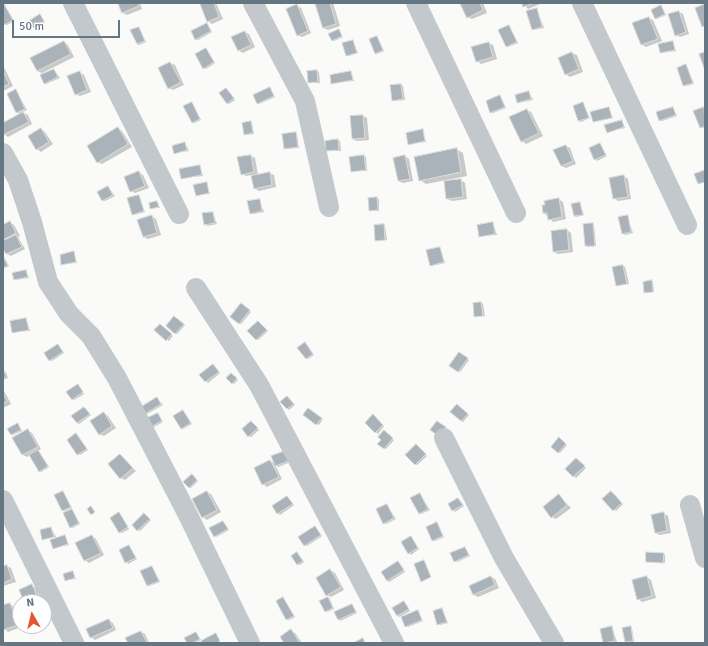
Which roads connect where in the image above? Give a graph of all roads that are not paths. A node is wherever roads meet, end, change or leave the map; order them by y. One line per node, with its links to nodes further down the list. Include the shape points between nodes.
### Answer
1 (73, 3): 8 (street)
2 (253, 3): 6 (street, via 305,101)
3 (416, 3): 7 (street)
4 (582, 3): 9 (street)
5 (3, 153): 16 (street, via 18,180 48,282 69,314 91,336 117,378 188,515)
6 (329, 207)
7 (516, 213)
8 (179, 214)
9 (687, 225)
10 (196, 288): 17 (street, via 259,385)
11 (444, 438): 18 (street, via 504,558)
12 (3, 500): 15 (street)
13 (690, 505): 14 (street)
14 (705, 558)
15 (74, 643)
16 (250, 643)
17 (394, 643)
18 (554, 643)

